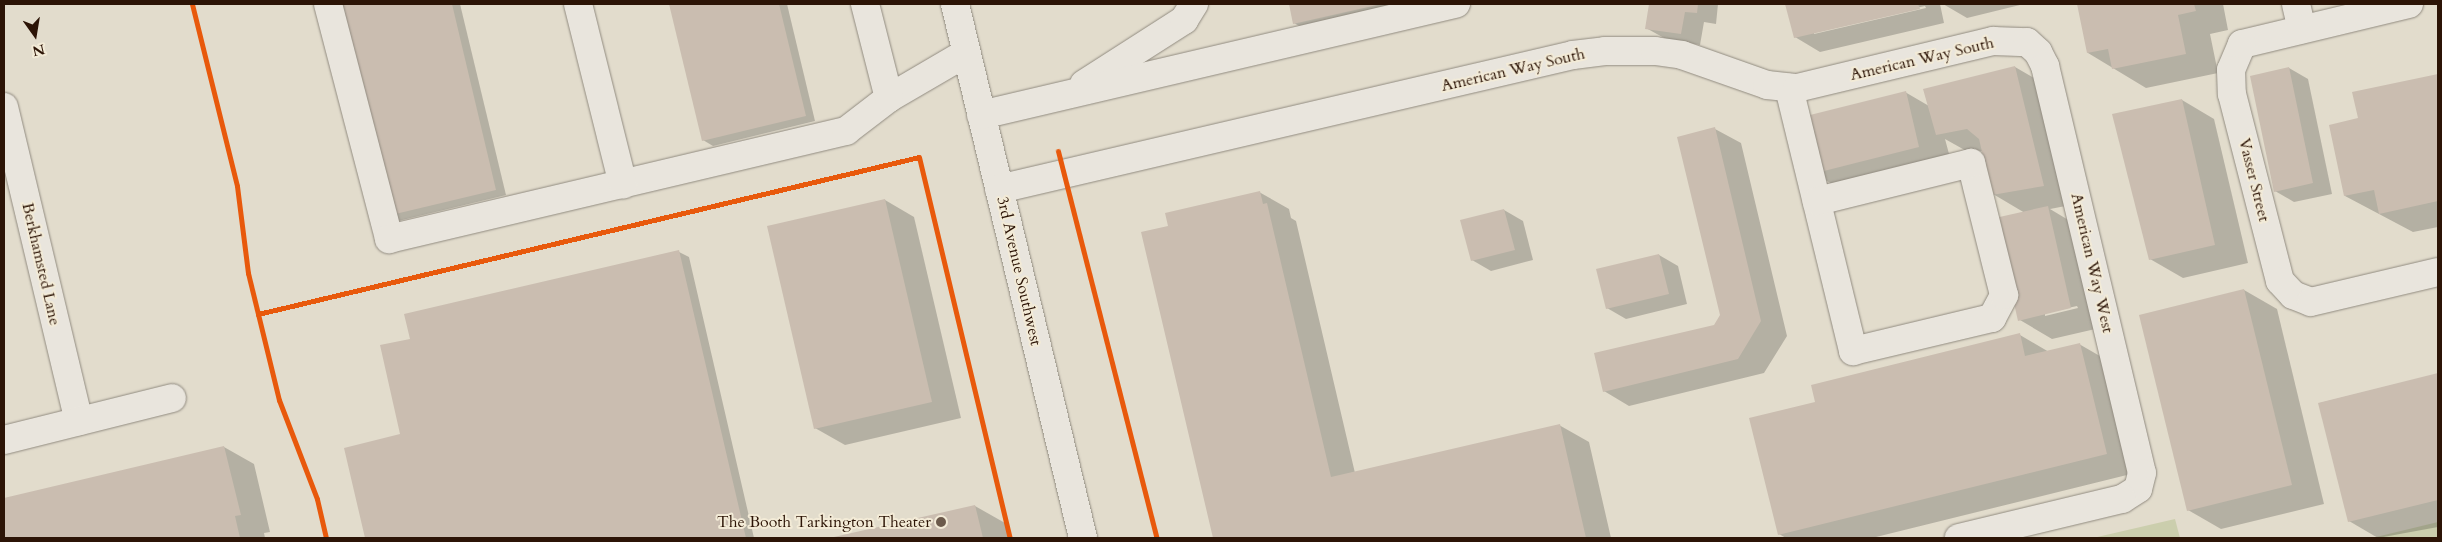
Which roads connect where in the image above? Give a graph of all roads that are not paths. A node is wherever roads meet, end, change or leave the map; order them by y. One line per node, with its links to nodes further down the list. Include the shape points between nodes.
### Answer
1 (328, 4): 16 (street, via 390,239)
2 (578, 4): 16 (street)
3 (865, 4): 13 (street)
4 (955, 4): 10 (street, 3rd Avenue Southwest)
5 (1456, 4): 12 (street)
6 (2409, 4): 8 (street)
7 (1186, 9): 12 (street)
8 (2299, 16): 19 (street, Vasser Street, via 2242,44 2231,70 2232,94 2280,281 2293,294 2311,302)
9 (2027, 42): 11 (street, American Way South, via 1993,41); 24 (street, American Way West, via 2038,52 2045,66 2142,473 2138,489 2122,499)
10 (966, 52): 13 (street); 15 (street, 3rd Avenue Southwest)
11 (1789, 88): 17 (street, American Way South, via 1767,86 1682,55 1654,51 1597,52); 18 (street)
12 (1066, 96): 15 (street)
13 (889, 98): 16 (street, via 846,131)
14 (4, 107): 21 (street, Berkhamsted Lane)
15 (981, 115): 17 (street, 3rd Avenue Southwest)
16 (624, 184)
17 (999, 189): 23 (street, 3rd Avenue Southwest)
18 (1817, 201): 18 (street, via 1853,351 1992,318 2004,295 1971,163)
19 (2438, 272)
20 (172, 398): 21 (street)
21 (79, 421): 22 (street)
22 (4, 440)
23 (1083, 538)
24 (1959, 538)

